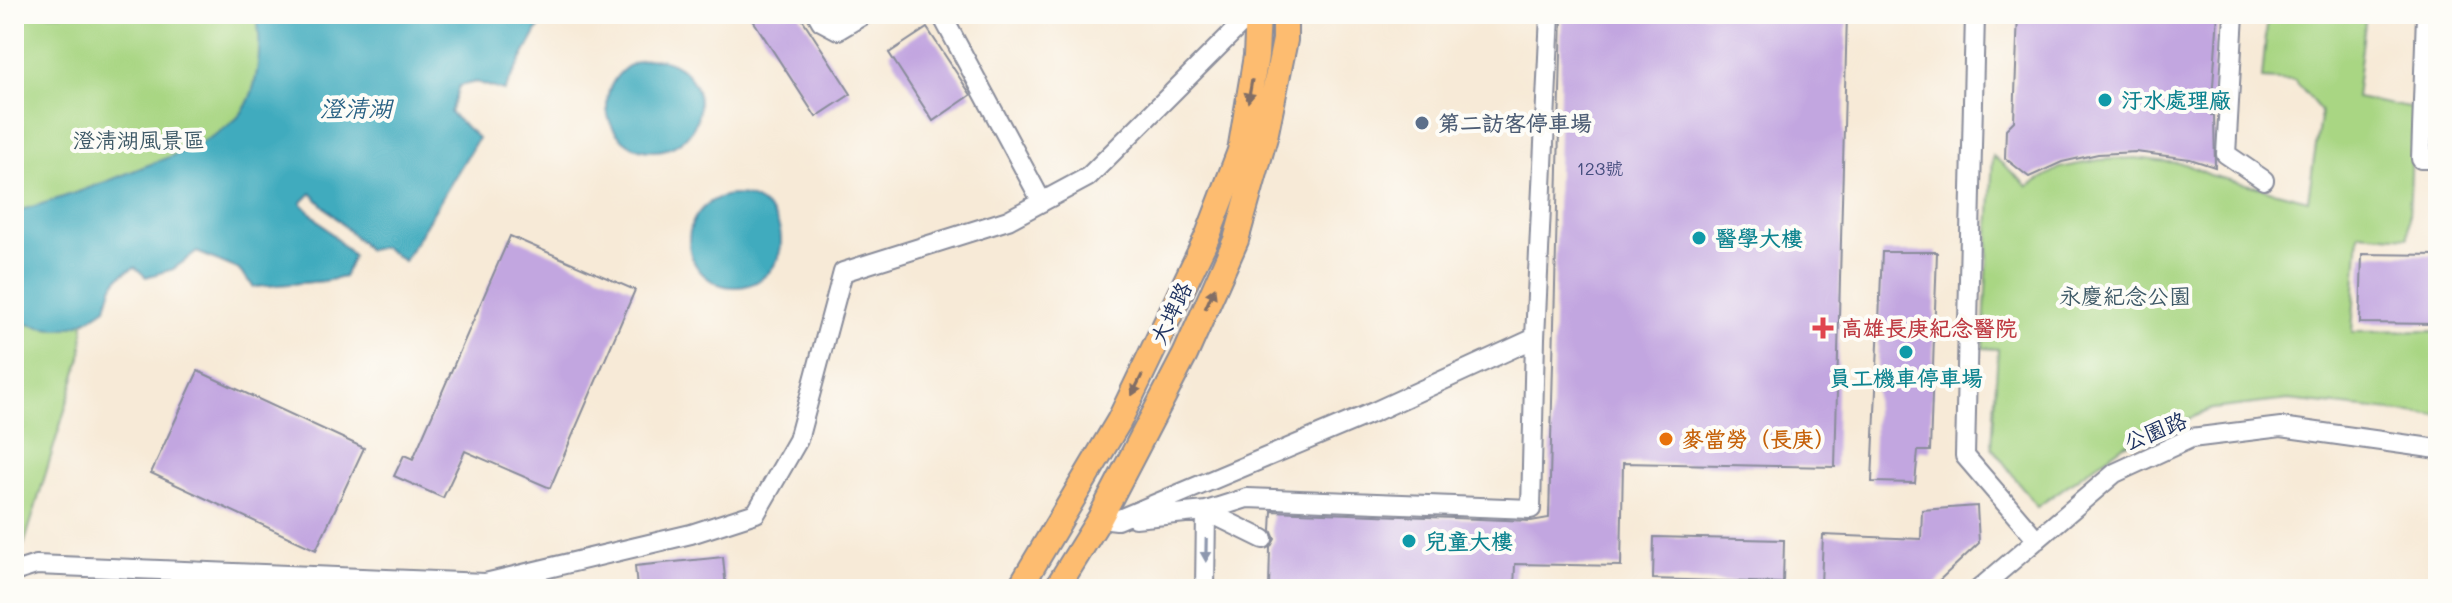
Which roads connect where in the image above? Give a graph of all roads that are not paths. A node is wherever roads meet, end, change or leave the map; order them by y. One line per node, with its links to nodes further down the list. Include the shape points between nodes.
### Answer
1 (817, 14): 2 (street, via 838,30)
2 (865, 14)
3 (941, 14): 13 (street)
4 (1251, 14): 13 (street, via 1088,177)
5 (1258, 14): 21 (main road, 大埤路, one-way to 21, via 1240,151 1208,235 1119,421)
6 (1285, 14): 17 (main road, 大埤路, one-way to 6, via 1236,240 1265,137 1285,40)
7 (1550, 14): 14 (street)
8 (1975, 14): 19 (street, via 1965,456)
9 (2234, 14): 12 (street, via 2226,154)
10 (2426, 14): 11 (street, via 2421,159)
11 (2438, 159)
12 (2264, 180)
13 (1042, 202): 20 (street, via 1008,220 843,272 798,440 756,513 691,534 485,583 36,565)
14 (1535, 338): 16 (street, via 1531,509 1247,498); 17 (street, via 1376,411)
15 (2438, 449): 19 (street, 公園路, via 2281,427 2191,438 2115,473)
16 (1206, 511): 17 (street); 18 (street); 23 (street, one-way to 23)
17 (1109, 519): 22 (main road, 大埤路)
18 (1263, 539)
19 (2037, 540): 24 (street, 公園路)
20 (14, 572)
21 (1019, 589)
22 (1056, 589)
23 (1205, 589)
24 (1979, 589)

